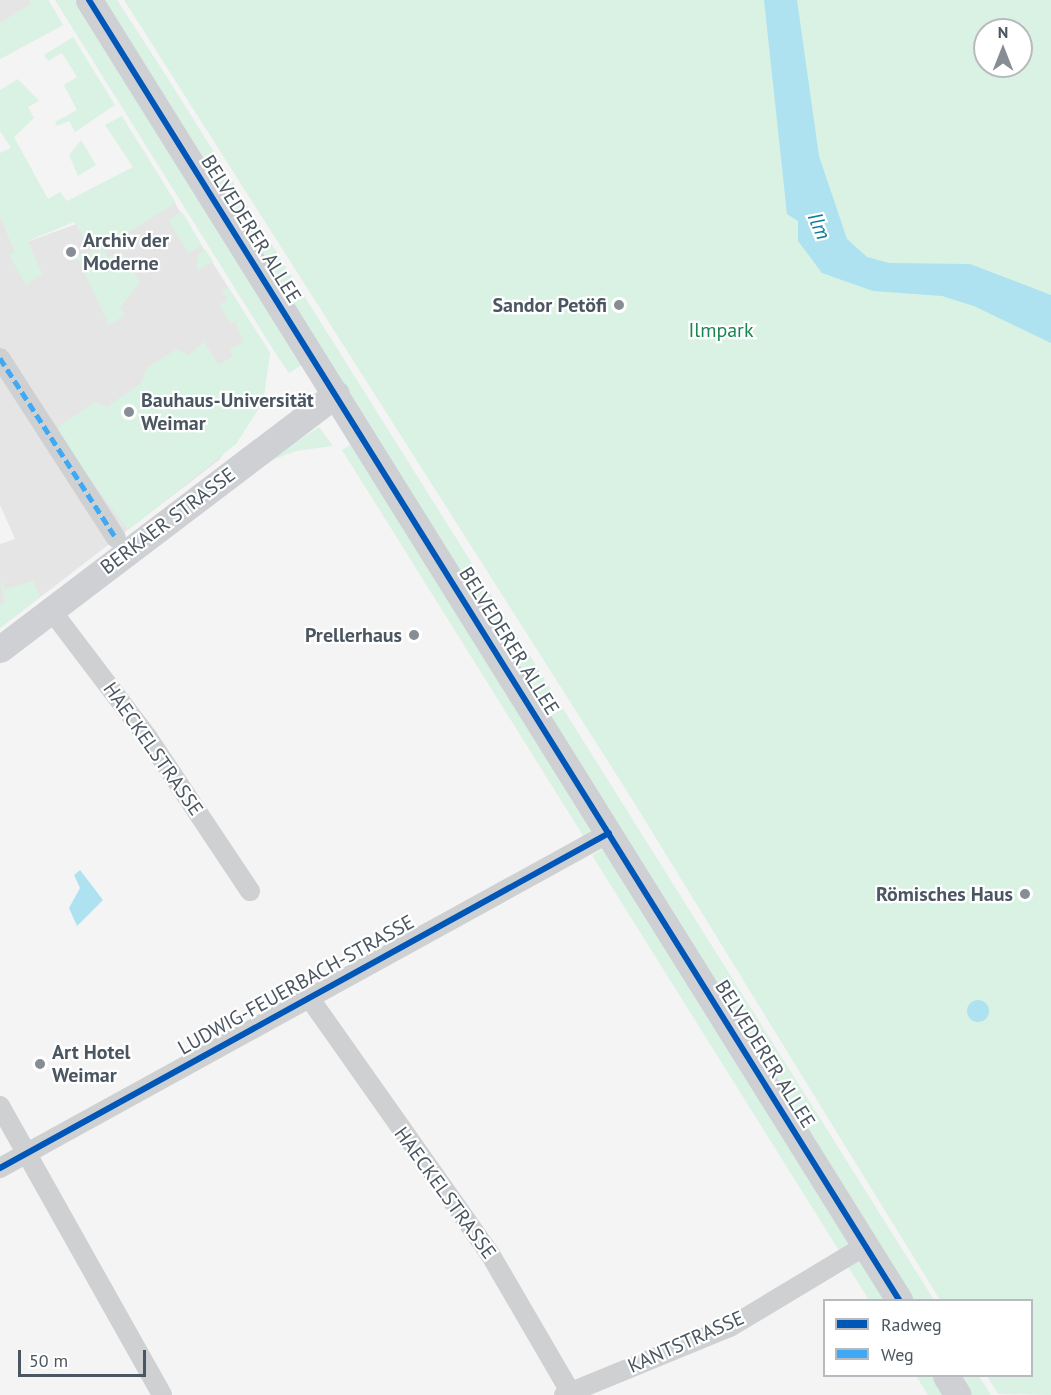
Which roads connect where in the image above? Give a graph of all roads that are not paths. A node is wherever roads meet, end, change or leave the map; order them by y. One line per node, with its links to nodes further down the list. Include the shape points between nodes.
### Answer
1 (88, 0): 3 (street, BELVEDERER ALLEE)
2 (0, 358): 4 (street)
3 (336, 394): 5 (street, BERKAER STRASSE); 7 (street, BELVEDERER ALLEE)
4 (116, 538)
5 (51, 610): 6 (street, BERKAER STRASSE); 8 (street, HAECKELSTRASSE, via 148,738)
6 (0, 649)
7 (609, 833): 9 (street, LUDWIG-FEUERBACH-STRASSE); 13 (street, BELVEDERER ALLEE)
8 (250, 891)
9 (308, 996): 11 (street, LUDWIG-FEUERBACH-STRASSE); 16 (street, HAECKELSTRASSE, via 494,1261)
10 (0, 1106): 11 (street)
11 (28, 1153): 12 (street, LUDWIG-FEUERBACH-STRASSE); 17 (street)
12 (0, 1168)
13 (865, 1246): 14 (street, BELVEDERER ALLEE); 16 (street, KANTSTRASSE, via 730,1327)
14 (898, 1299)
15 (947, 1377): 18 (street)
16 (569, 1394)
17 (162, 1395)
18 (958, 1395)

